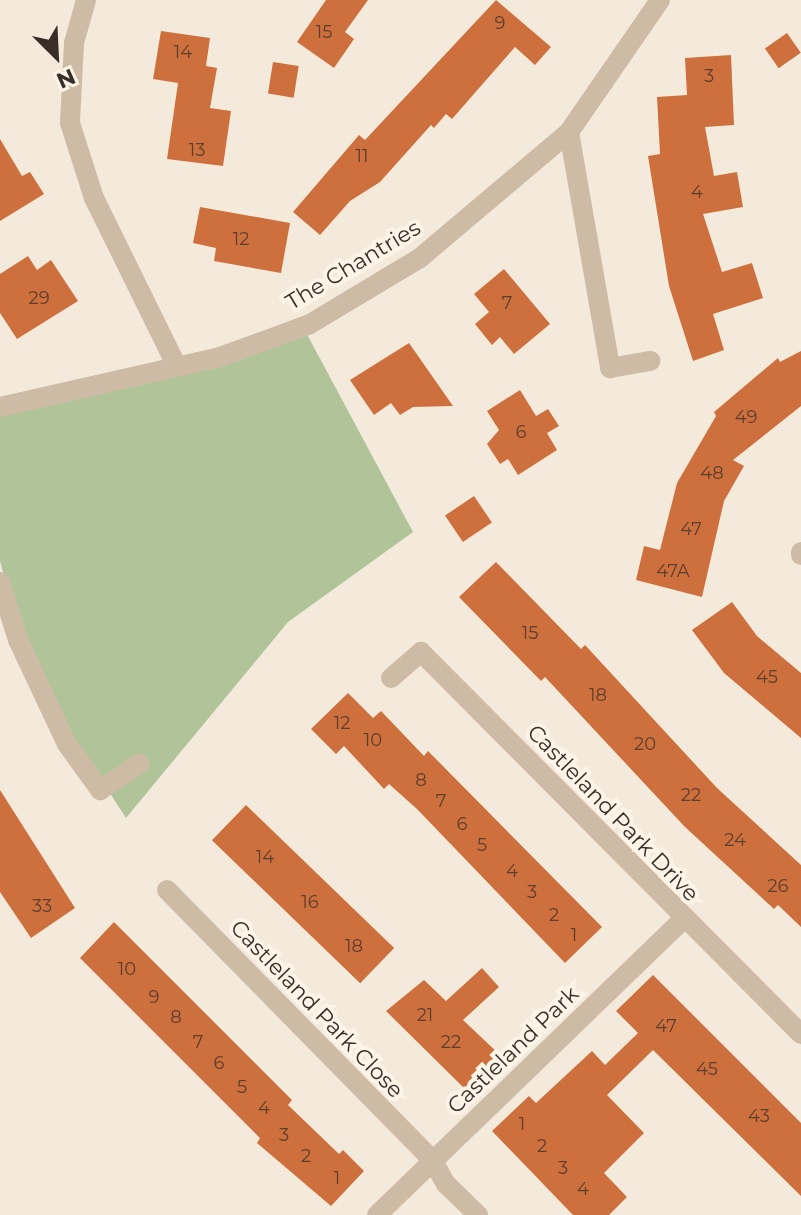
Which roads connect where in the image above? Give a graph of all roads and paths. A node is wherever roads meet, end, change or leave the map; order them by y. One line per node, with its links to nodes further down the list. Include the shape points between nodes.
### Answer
1 (86, 0): 5 (street, via 74,43 70,123 94,198)
2 (660, 0): 3 (street, The Chantries)
3 (569, 132): 4 (street, via 610,368); 5 (street, The Chantries, via 420,258 310,324 220,357)
4 (650, 361)
5 (176, 365): 6 (street, The Chantries)
6 (0, 407)
7 (0, 582): 8 (street)
8 (9, 643): 10 (street, via 100,790)
9 (391, 678): 12 (street, Castleland Park Drive, via 421,652)
10 (139, 764)
11 (167, 890): 14 (street, Castleland Park Close)
12 (683, 920): 13 (street, Castleland Park Drive); 14 (street, Castleland Park)
13 (801, 1034)
14 (433, 1161): 15 (street, Castleland Park); 16 (street, Castleland Park Close, via 446,1184)
15 (377, 1215)
16 (478, 1215)

